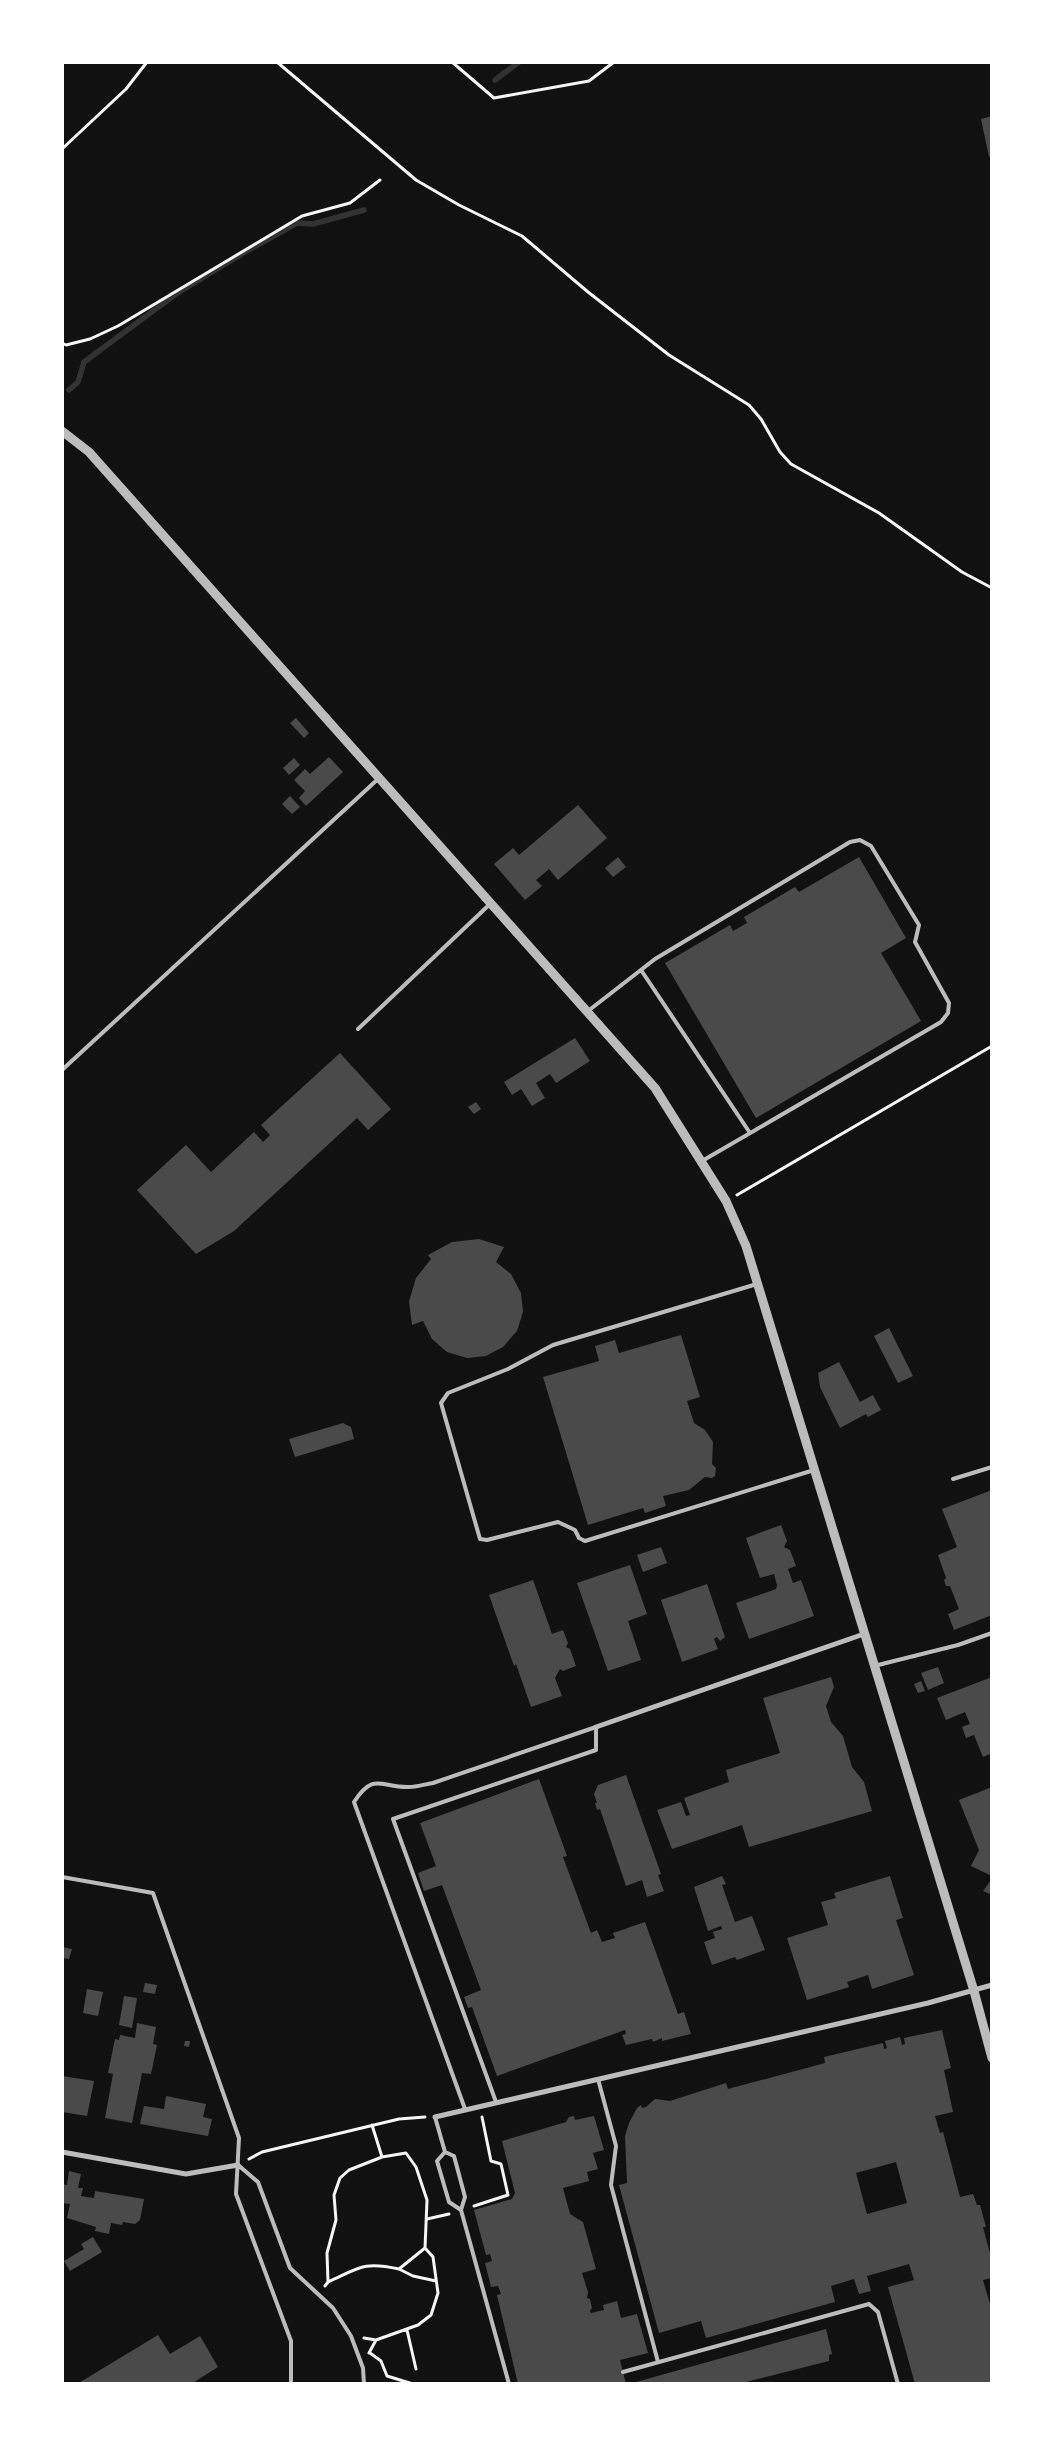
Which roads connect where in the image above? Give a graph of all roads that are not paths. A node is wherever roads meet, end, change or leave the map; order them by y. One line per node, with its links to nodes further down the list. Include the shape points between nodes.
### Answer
1 (62, 431): 2 (street, via 89,452)
2 (380, 777): 3 (street); 7 (lane)
3 (491, 902): 5 (street); 6 (lane)
4 (640, 970): 5 (lane); 8 (lane); 8 (lane, via 850,842 860,840 871,846 918,924 915,942 949,1003 948,1014 941,1022)
5 (588, 1012): 9 (street, via 655,1088)
6 (358, 1030)
7 (62, 1070)
8 (750, 1133): 9 (lane)
9 (702, 1161): 10 (street, via 726,1201 746,1246)
10 (757, 1284): 12 (street); 12 (lane, via 553,1345 508,1369 448,1392 441,1403 480,1539 558,1522 575,1530 585,1541)
11 (992, 1467): 13 (lane)
12 (814, 1470): 15 (street)
13 (953, 1479)
14 (992, 1633): 16 (lane)
15 (864, 1634): 16 (street); 17 (street)
16 (874, 1666): 20 (street)
17 (596, 1727): 23 (lane, via 596,1750 393,1819); 24 (lane, via 433,1783 409,1787 378,1782 363,1789 354,1802)
18 (63, 1876): 28 (lane, via 153,1892 239,2138)
19 (992, 1985): 20 (street)
20 (974, 1991): 21 (street); 22 (street)
21 (992, 2058)
22 (598, 2079): 23 (street); 30 (lane, via 616,2146 611,2185)
23 (496, 2102): 24 (street)
24 (465, 2109): 25 (street)
25 (436, 2117): 27 (lane)
26 (62, 2152): 28 (street, via 186,2174)
27 (445, 2152): 29 (lane, via 454,2156 465,2197); 29 (lane, via 437,2161 449,2202)
28 (238, 2165): 32 (lane, via 236,2194 291,2341); 33 (lane, via 258,2182 290,2268 334,2308 351,2336 363,2368)
29 (461, 2210): 34 (lane)
30 (658, 2362): 31 (lane); 35 (lane, via 869,2304 878,2312)
31 (623, 2372)
32 (291, 2383)
33 (364, 2384)
34 (509, 2384)
35 (898, 2384)

